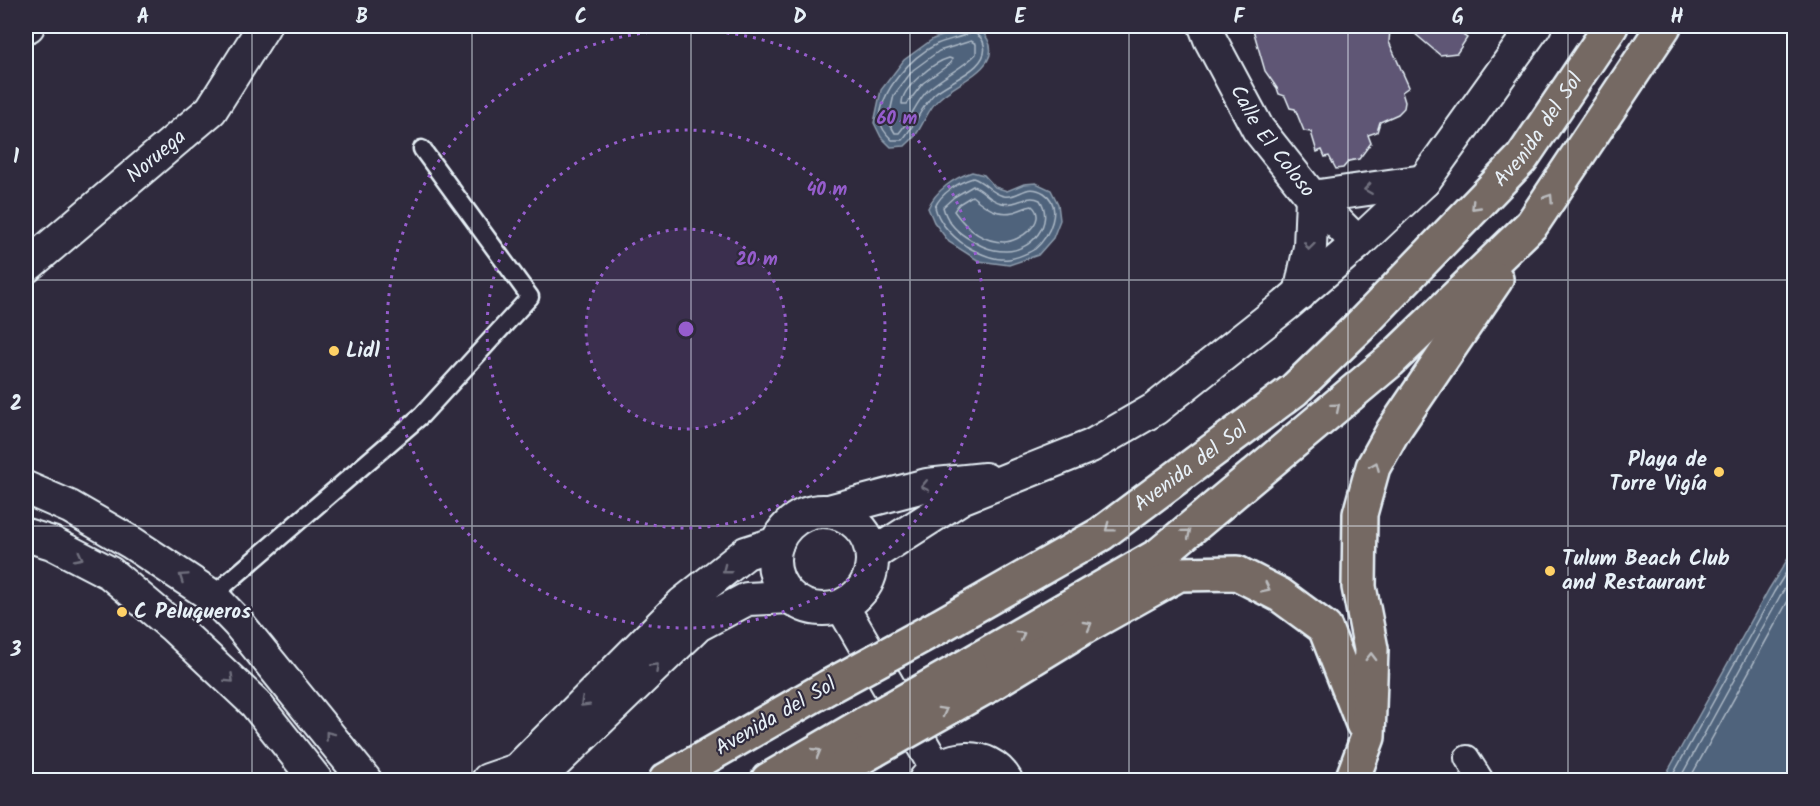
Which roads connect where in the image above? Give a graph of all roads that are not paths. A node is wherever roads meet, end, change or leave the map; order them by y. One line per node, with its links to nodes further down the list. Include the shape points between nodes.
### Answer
1 (264, 26): 11 (street, Noruega, via 211,110)
2 (1205, 26): 8 (street, Calle El Coloso, via 1258,129)
3 (1535, 26): 7 (street)
4 (1611, 26): 31 (main road, Avenida del Sol, one-way to 31, bridge, via 1522,158 1294,390 1101,534)
5 (1664, 26): 9 (main road, Avenida del Sol, one-way to 5)
6 (422, 149): 19 (lane, via 530,297 422,414)
7 (1424, 182): 8 (street, one-way to 8); 10 (street)
8 (1312, 197): 10 (street, Calle El Coloso); 12 (street, one-way to 12, via 1310,247)
9 (1532, 224): 22 (main road, Avenida del Sol, one-way to 9, via 1160,555 1390,362); 24 (main road, one-way to 9, via 1371,649 1359,587 1360,514 1373,467 1393,430)
10 (1358, 243): 12 (street)
11 (26, 267)
12 (1300, 294): 13 (street, via 1155,409 1091,446)
13 (1024, 474): 15 (street, one-way to 15, via 927,485); 18 (street, via 961,498)
14 (26, 488): 19 (street, one-way to 14, via 132,543 70,507)
15 (829, 511): 17 (street, via 809,513 792,522); 18 (street, via 845,515 858,525 868,539)
16 (26, 535): 27 (street, one-way to 27, via 52,543 110,573 174,627 255,703)
17 (777, 543): 20 (street, via 776,572); 29 (street, one-way to 29, via 746,554 683,603 517,770)
18 (872, 555): 21 (street, via 872,570 865,585)
19 (212, 596): 28 (street, one-way to 19, via 246,632)
20 (790, 597): 21 (street, via 814,609); 30 (street, one-way to 20, via 698,625 747,599)
21 (842, 606): 26 (street)
22 (977, 676): 23 (main road, Avenida del Sol, one-way to 22, bridge); 24 (main road, one-way to 24, via 1084,627 1179,574 1237,573 1280,595 1325,628)
23 (870, 736): 32 (main road, Avenida del Sol, one-way to 23); 33 (main road)
24 (1368, 737): 35 (main road)
25 (1467, 758): 36 (street)
26 (931, 774): 34 (street, via 949,761 964,758 993,766)
27 (316, 780)
28 (365, 780)
29 (488, 780)
30 (537, 780)
31 (666, 780)
32 (768, 780)
33 (822, 780)
34 (1006, 780)
35 (1352, 780)
36 (1481, 780)

